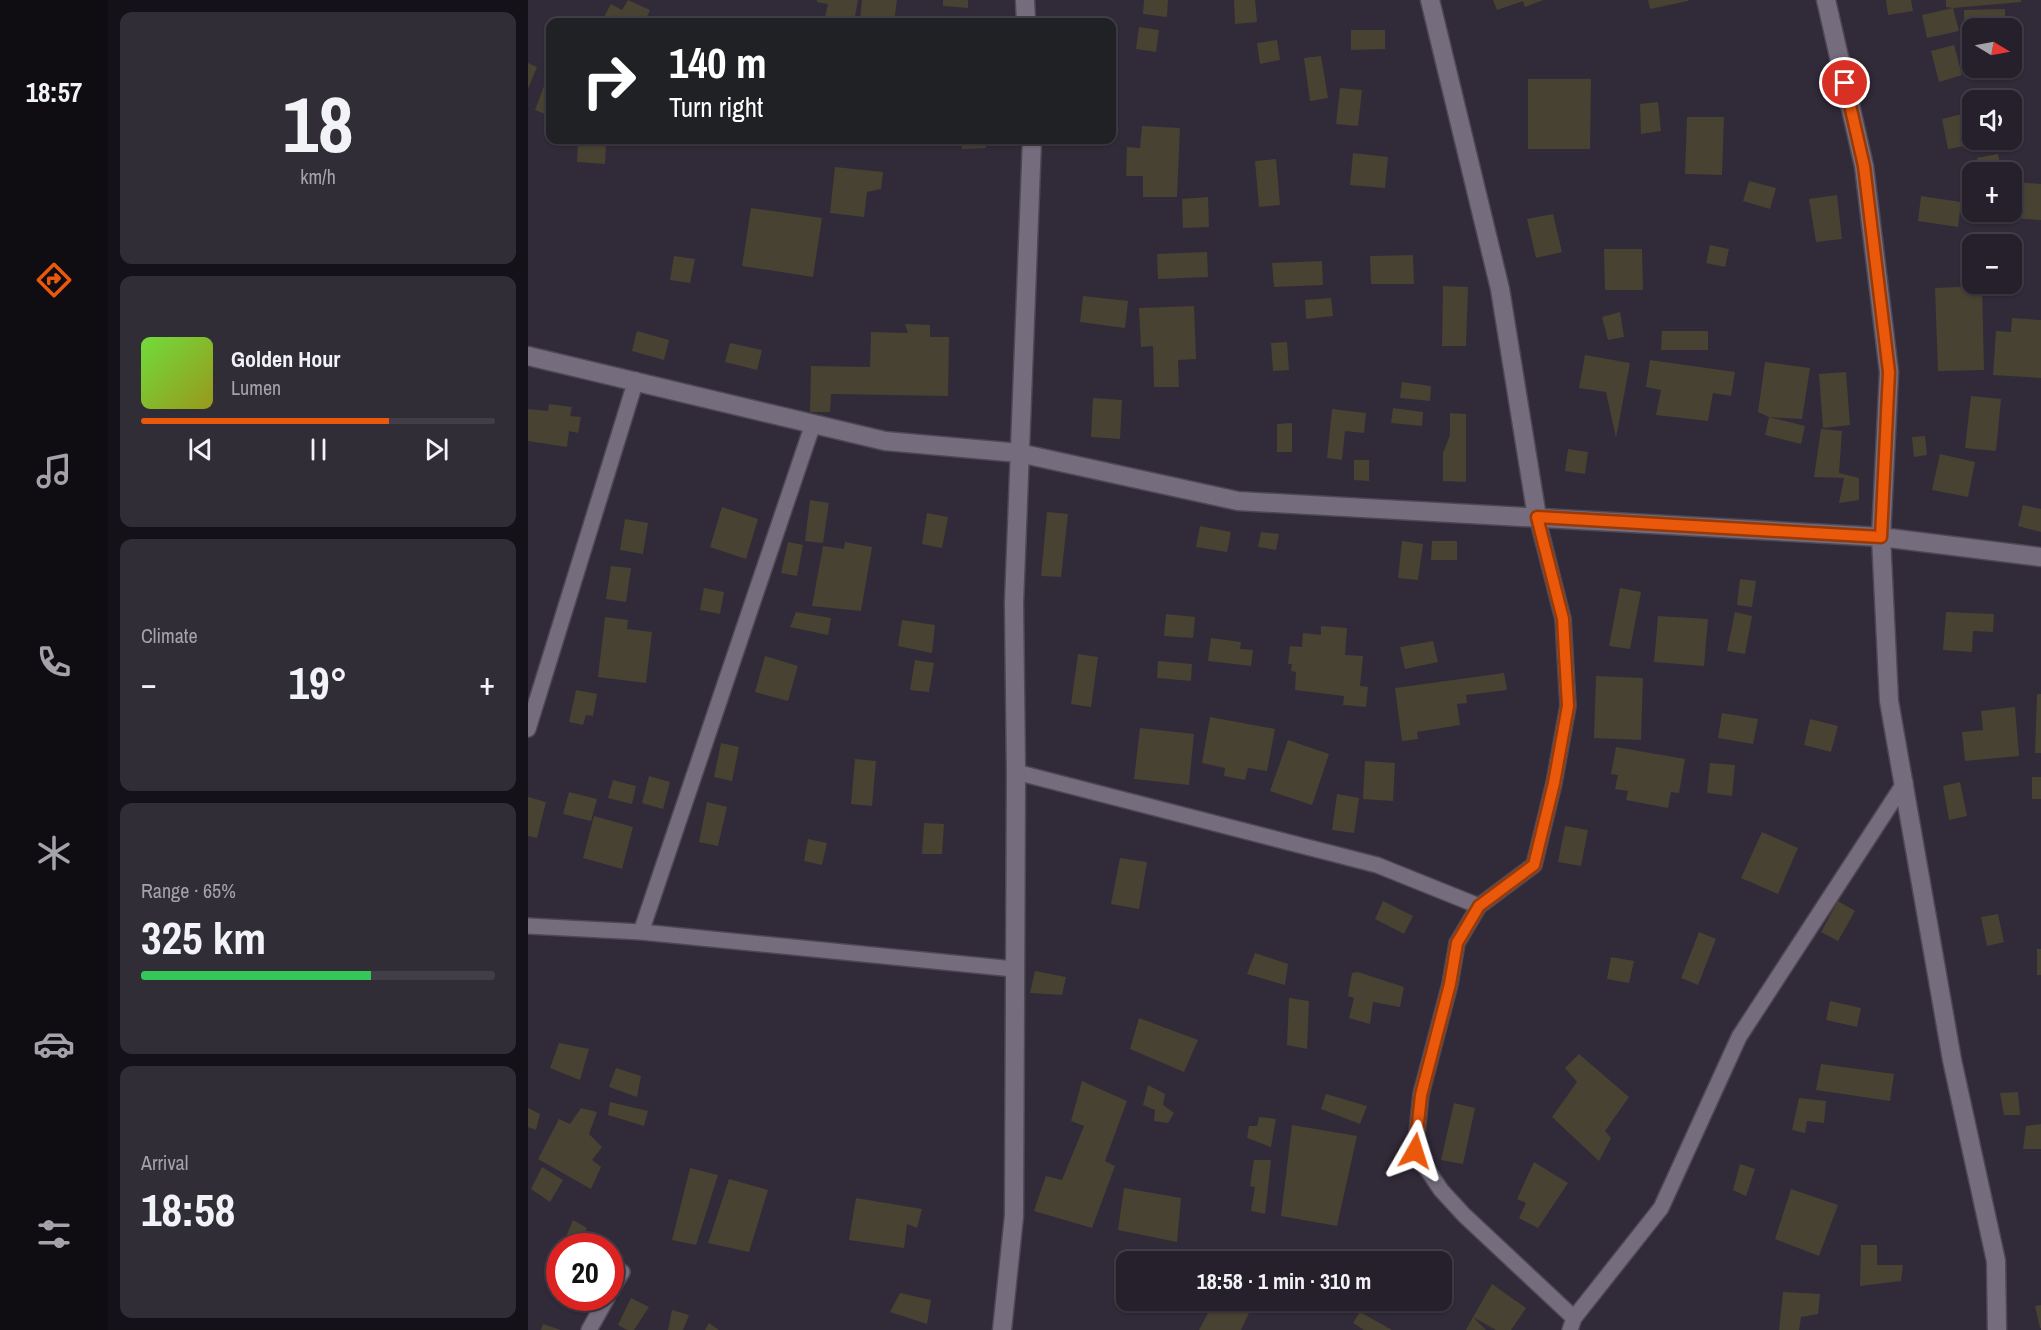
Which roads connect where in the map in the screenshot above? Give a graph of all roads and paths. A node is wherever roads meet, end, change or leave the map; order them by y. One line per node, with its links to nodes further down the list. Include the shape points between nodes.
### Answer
1 (1025, 0): 4 (street)
2 (1430, 0): 10 (street, via 1500,288)
3 (1826, 0): 11 (street, via 1864,166 1889,372)
4 (1026, 18)
5 (1032, 144): 9 (street)
6 (528, 356): 7 (street)
7 (636, 380): 8 (street); 13 (lane)
8 (813, 424): 9 (street, via 885,441); 18 (lane)
9 (1019, 453): 10 (street, via 1238,501); 14 (street, via 1014,603)
10 (1537, 517): 11 (street); 16 (lane, via 1563,619 1568,706 1534,865)
11 (1881, 537): 12 (street); 15 (street, via 1889,701)
12 (2041, 557)
13 (528, 729)
14 (1016, 772): 16 (lane, via 1377,865); 19 (street)
15 (1905, 783): 21 (lane, via 1739,1036 1661,1208); 24 (street, via 1952,1060 1996,1261)
16 (1479, 906): 21 (lane, via 1457,943 1421,1095 1415,1151 1441,1190)
17 (528, 926): 18 (lane)
18 (641, 932): 19 (lane)
19 (1014, 969): 23 (street, via 1014,1216)
20 (600, 1311): 22 (lane)
21 (1572, 1324)
22 (589, 1330)
23 (1002, 1330)
24 (1997, 1330)

